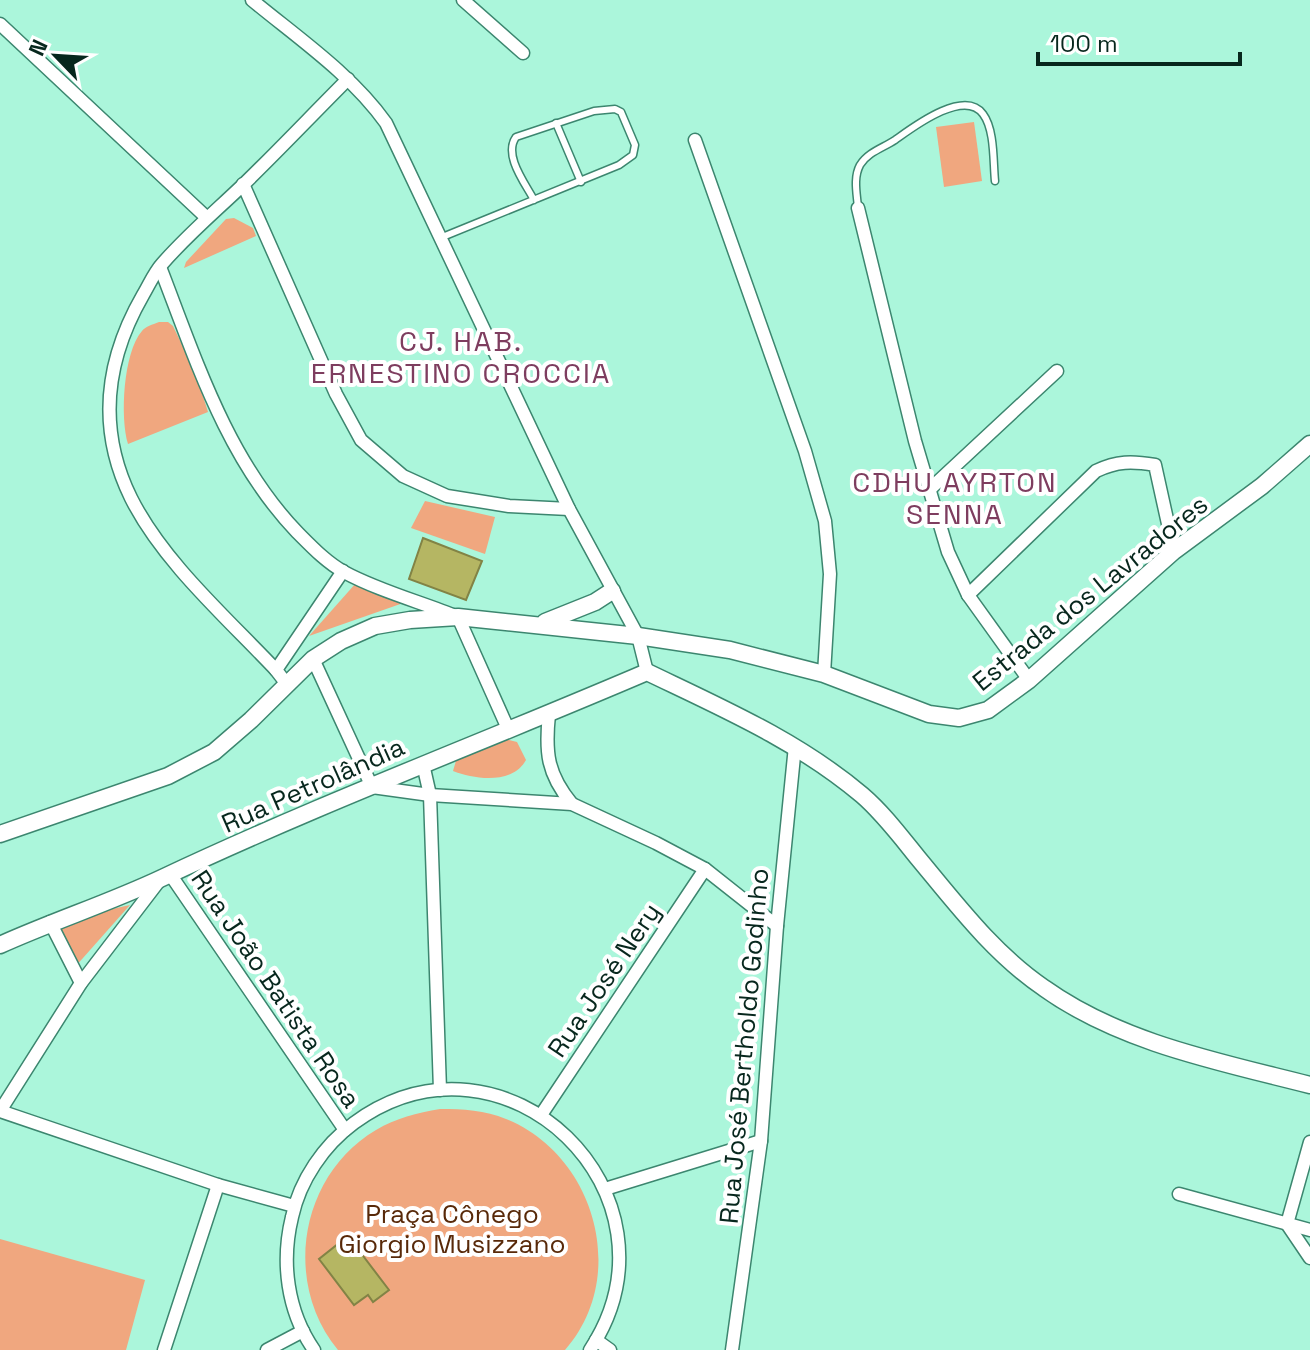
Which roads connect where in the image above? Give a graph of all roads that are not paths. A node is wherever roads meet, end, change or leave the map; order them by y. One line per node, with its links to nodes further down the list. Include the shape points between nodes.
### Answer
1 (252, 0): 5 (street)
2 (463, 0): 4 (street)
3 (0, 24): 13 (street)
4 (523, 53)
5 (348, 79): 10 (street); 14 (street, via 386,123)
6 (556, 123): 9 (lane); 9 (lane, via 615,109 626,123 635,145 633,155); 11 (lane, via 511,143)
7 (695, 140): 29 (street, via 825,521 830,574)
8 (995, 181): 12 (lane, via 983,114 974,107 949,107 862,162 856,174)
9 (581, 182): 11 (lane)
10 (243, 184): 13 (street); 19 (street, via 361,440 403,476 447,496)
11 (534, 200): 14 (lane)
12 (858, 208): 18 (street)
13 (206, 217): 15 (street)
14 (440, 238): 19 (street)
15 (160, 267): 21 (street, via 237,451 272,506); 30 (street, via 127,323 112,372 108,425 114,459 164,550)
16 (1057, 371): 18 (street)
17 (1310, 444): 20 (street, Estrada dos Lavradores)
18 (929, 490): 23 (street)
19 (569, 509): 22 (street)
20 (1174, 551): 23 (street, via 1155,465 1116,462 1096,471); 31 (street, Estrada dos Lavradores)
21 (343, 571): 24 (street); 30 (street)
22 (612, 591): 25 (street); 26 (street)
23 (968, 595): 31 (street)
24 (458, 617): 25 (street, Estrada dos Lavradores); 27 (street, Estrada dos Lavradores, via 375,626); 33 (street)
25 (538, 624): 26 (street, Estrada dos Lavradores)
26 (638, 636): 28 (street); 29 (street, Estrada dos Lavradores, via 730,650)
27 (313, 659): 30 (street, Estrada dos Lavradores); 36 (street)
28 (647, 672): 32 (street, Rua Petrolândia); 34 (street)
29 (824, 674): 31 (street, Estrada dos Lavradores, via 929,714 959,718 988,710)
30 (281, 676): 39 (street, Estrada dos Lavradores, via 251,720 214,752 168,776)
31 (1029, 680)
32 (549, 714): 33 (street, Rua Petrolândia); 38 (street, via 550,770)
33 (509, 731): 35 (street, Rua Petrolândia)
34 (795, 746): 43 (street, Rua José Bertholdo Godinho); 46 (street, via 863,796 996,949 1045,989 1113,1026 1206,1059)
35 (423, 764): 36 (street, Rua Petrolândia); 37 (street)
36 (372, 787): 37 (street); 41 (street, Rua Petrolândia)
37 (430, 795): 38 (street); 47 (street)
38 (572, 804): 40 (street)
39 (0, 834)
40 (705, 869): 43 (street); 49 (street, Rua José Nery)
41 (165, 876): 42 (street, Rua Petrolândia); 45 (street); 50 (street, Rua João Batista Rosa)
42 (50, 922): 44 (street, Rua Petrolândia); 45 (street)
43 (777, 926): 51 (street, Rua José Bertholdo Godinho)
44 (0, 945)
45 (81, 983): 48 (street)
46 (1310, 1085)
47 (440, 1090): 49 (street, via 502,1097); 50 (street, via 389,1102)
48 (0, 1111): 53 (street)
49 (541, 1115): 54 (street, via 579,1147)
50 (345, 1130): 56 (street, via 306,1177)
51 (761, 1141): 54 (street); 66 (street, Rua José Bertholdo Godinho)
52 (1310, 1142): 57 (street)
53 (218, 1185): 56 (street); 62 (street)
54 (605, 1189): 61 (street, via 617,1232 618,1266 613,1299)
55 (1179, 1194): 57 (street)
56 (294, 1206): 60 (street, via 286,1265)
57 (1287, 1224): 58 (street); 59 (street)
58 (1310, 1230)
59 (1310, 1258)
60 (303, 1331): 63 (street); 64 (street)
61 (593, 1345): 65 (street)
62 (164, 1350)
63 (267, 1350)
64 (314, 1350)
65 (610, 1350)
66 (732, 1350)

